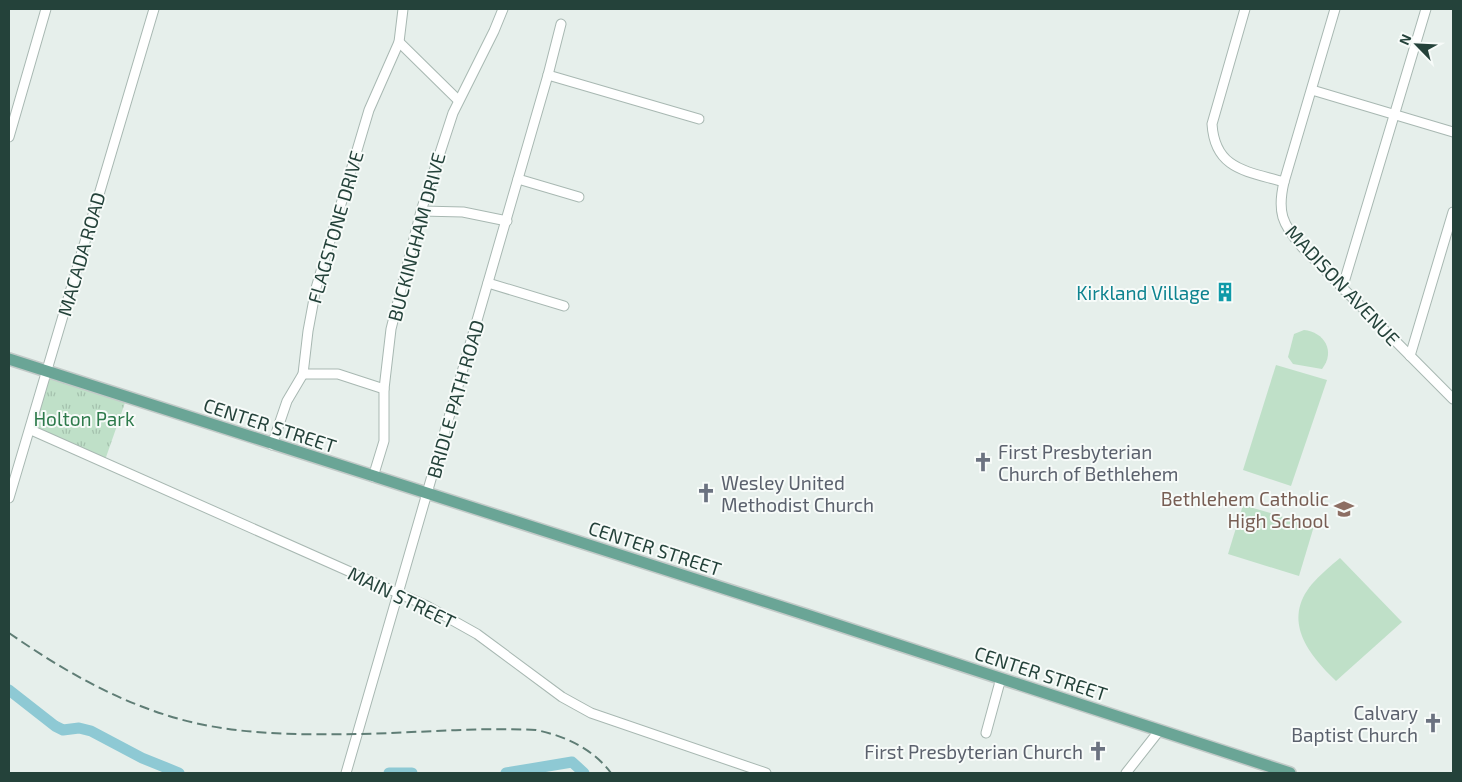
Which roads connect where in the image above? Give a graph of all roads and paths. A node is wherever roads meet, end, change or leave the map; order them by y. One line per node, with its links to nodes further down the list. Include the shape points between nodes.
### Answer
1 (46, 9): 16 (street)
2 (154, 9): 28 (street, MACADA ROAD)
3 (404, 9): 9 (street, FLAGSTONE DRIVE)
4 (503, 9): 12 (street, BUCKINGHAM DRIVE)
5 (1245, 9): 18 (street, via 1212,124 1213,138 1226,161 1237,168)
6 (1335, 9): 11 (street, MADISON AVENUE)
7 (1426, 9): 13 (street)
8 (561, 24): 10 (street, BRIDLE PATH ROAD)
9 (399, 42): 12 (street); 29 (street, FLAGSTONE DRIVE, via 369,110 316,288)
10 (548, 75): 14 (street); 17 (street, BRIDLE PATH ROAD)
11 (1312, 90): 13 (street); 18 (street, MADISON AVENUE)
12 (458, 100): 20 (street, BUCKINGHAM DRIVE)
13 (1396, 115): 15 (street); 24 (street)
14 (699, 119)
15 (1453, 132)
16 (9, 137)
17 (518, 179): 19 (street); 22 (street, BRIDLE PATH ROAD)
18 (1284, 182): 24 (street, MADISON AVENUE, via 1280,201 1284,222 1291,234)
19 (579, 197)
20 (421, 211): 22 (street, via 463,212); 30 (street, BUCKINGHAM DRIVE, via 396,302)
21 (1453, 212): 26 (street)
22 (506, 221): 23 (street, BRIDLE PATH ROAD)
23 (488, 283): 25 (street); 36 (street, BRIDLE PATH ROAD)
24 (1342, 289): 26 (street, MADISON AVENUE)
25 (564, 306)
26 (1410, 356): 31 (street, MADISON AVENUE)
27 (9, 359): 28 (main road, CENTER STREET)
28 (47, 372): 32 (street, MACADA ROAD); 33 (main road, CENTER STREET)
29 (303, 374): 30 (street, via 347,376); 33 (street, FLAGSTONE DRIVE, via 287,401)
30 (384, 389): 34 (street, BUCKINGHAM DRIVE, via 384,441)
31 (1453, 399)
32 (31, 430): 35 (street, MACADA ROAD); 38 (street, MAIN STREET)
33 (272, 445): 34 (main road, CENTER STREET)
34 (374, 477): 36 (main road, CENTER STREET)
35 (11, 483): 37 (street, MACADA ROAD)
36 (428, 495): 38 (street, BRIDLE PATH ROAD); 39 (main road, CENTER STREET)
37 (9, 498)
38 (399, 592): 42 (street, BRIDLE PATH ROAD); 43 (street, MAIN STREET, via 477,634 579,707)
39 (1001, 678): 40 (main road, CENTER STREET); 41 (street)
40 (1159, 731): 44 (street); 45 (main road, CENTER STREET)
41 (986, 733)
42 (346, 773)
43 (762, 773)
44 (1126, 773)
45 (1290, 773)

